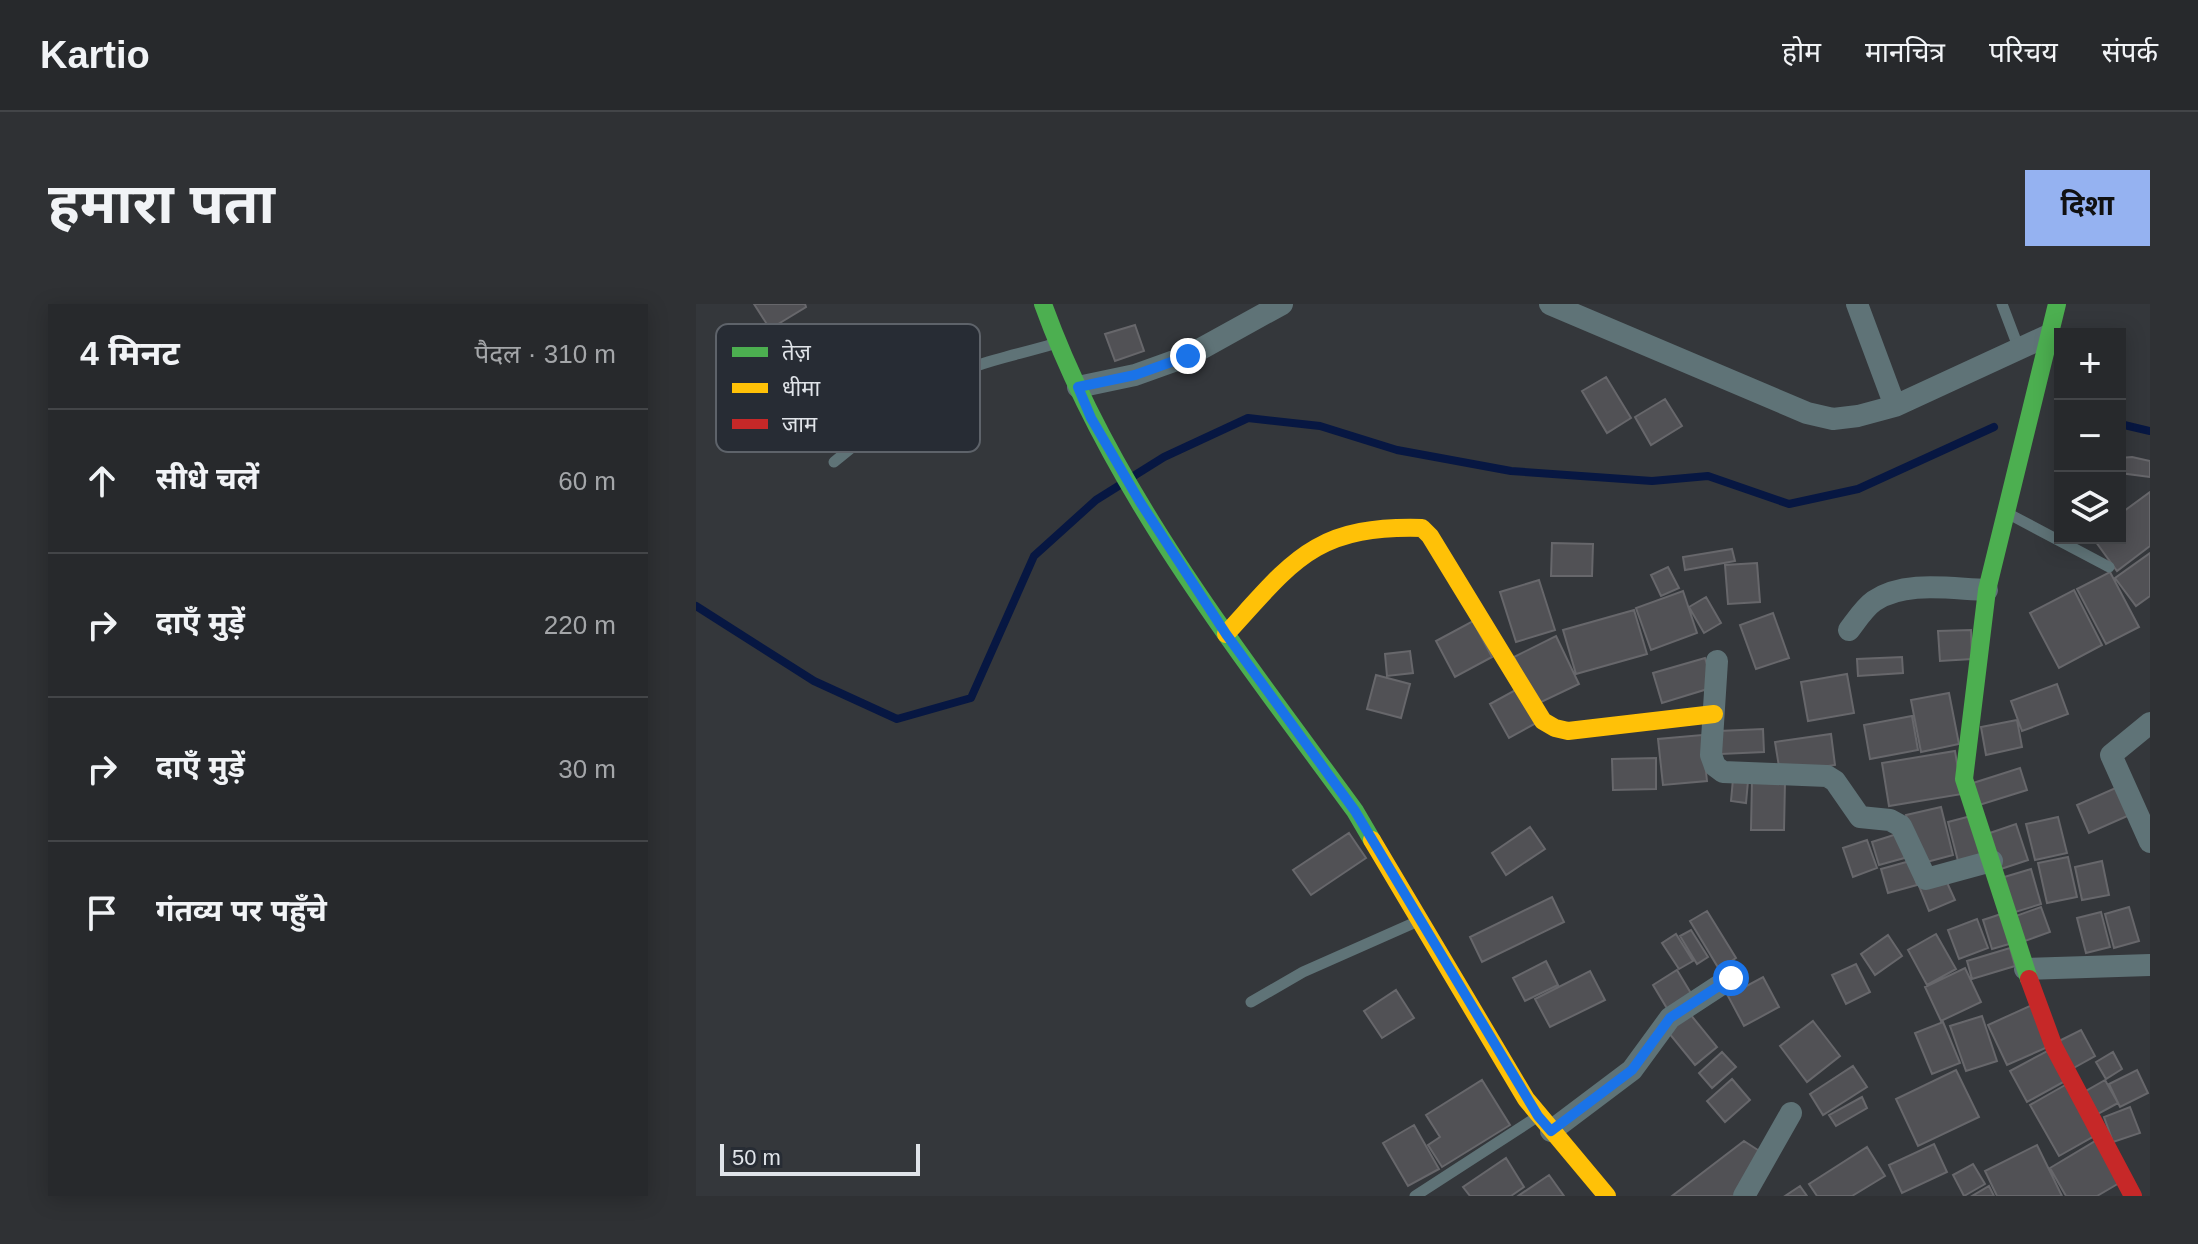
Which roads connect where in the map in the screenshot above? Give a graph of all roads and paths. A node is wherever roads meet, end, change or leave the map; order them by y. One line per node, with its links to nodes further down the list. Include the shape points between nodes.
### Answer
1 (1043, 304): 8 (street)
2 (1282, 304): 11 (street, via 1188,356)
3 (1550, 304): 12 (street, via 1807,413 1833,419)
4 (1857, 304): 12 (street)
5 (2002, 304): 9 (lane)
6 (2057, 304): 7 (street)
7 (2049, 335): 9 (street); 15 (street)
8 (1057, 343): 10 (lane); 11 (street)
9 (2019, 349): 12 (street)
10 (980, 365)
11 (1078, 387): 19 (street, via 1140,502)
12 (1895, 406)
13 (846, 452): 14 (lane)
14 (834, 462)
15 (2007, 512): 16 (lane); 17 (street)
16 (2109, 567)
17 (1987, 590): 18 (street, via 1891,592 1871,603); 24 (street, via 1964,779)
18 (1849, 630)
19 (1226, 634): 21 (street, via 1308,551 1340,537 1422,528 1550,726 1568,731); 25 (street, via 1355,811)
20 (1717, 661): 21 (street)
21 (1714, 714): 24 (street, via 1711,755 1723,772 1827,776 1860,817 1901,826 1926,879)
22 (2150, 723): 23 (street, via 2111,755)
23 (2150, 842)
24 (1992, 861): 27 (street)
25 (1420, 920): 29 (lane, via 1337,955); 31 (street)
26 (2150, 965): 27 (street)
27 (2025, 969): 32 (street, via 2054,1047)
28 (1731, 978): 31 (street, via 1670,1018 1632,1070)
29 (1251, 1002)
30 (1791, 1113): 35 (street)
31 (1544, 1123): 33 (lane); 34 (street)
32 (2125, 1193)
33 (1415, 1196)
34 (1607, 1196)
35 (1744, 1196)

